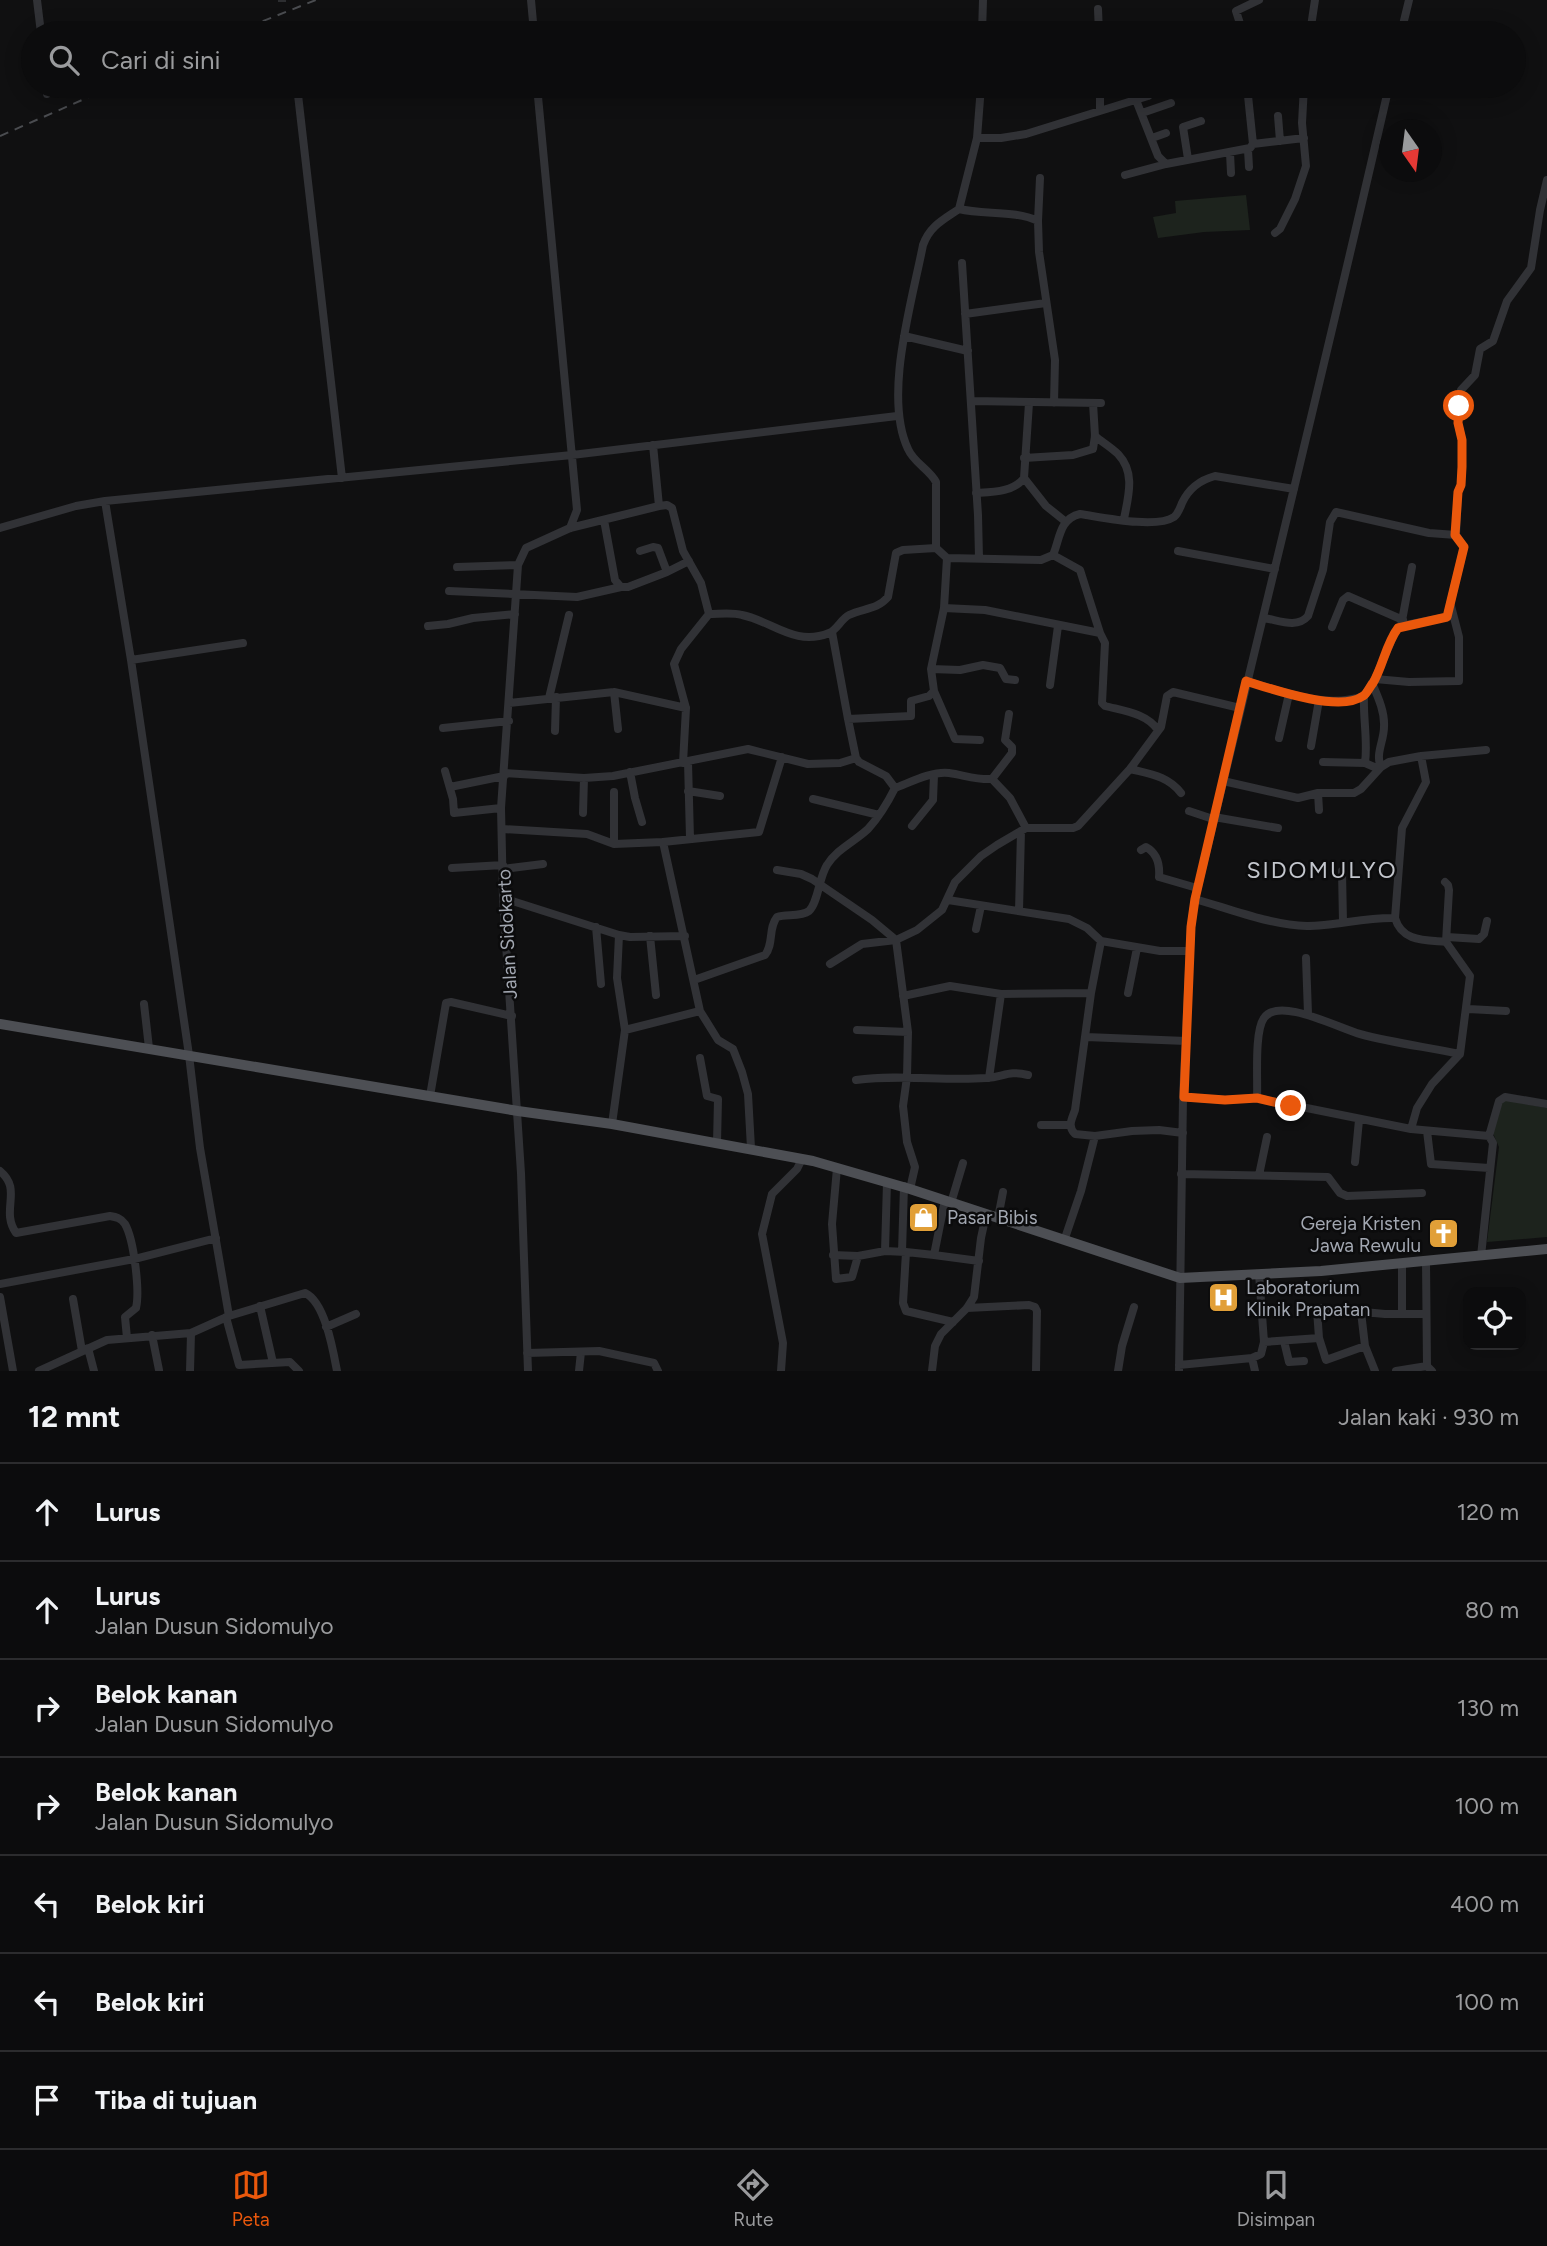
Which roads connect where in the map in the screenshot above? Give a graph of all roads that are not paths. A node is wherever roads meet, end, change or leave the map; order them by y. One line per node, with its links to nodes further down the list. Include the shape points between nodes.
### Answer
1 (37, 0): 8 (street)
2 (531, 0): 9 (street)
3 (984, 0): 10 (street)
4 (1258, 0): 12 (street, via 1236,11)
5 (1315, 0): 13 (street)
6 (1409, 0): 14 (street)
7 (1098, 9): 11 (street)
8 (40, 21)
9 (533, 21)
10 (983, 21)
11 (1098, 21)
12 (1239, 21)
13 (1312, 21)
14 (1404, 21)
15 (298, 98): 59 (street)
16 (538, 98): 57 (street)
17 (980, 98): 30 (street)
18 (1100, 98): 25 (street)
19 (1141, 98): 23 (street)
20 (1248, 98): 34 (street)
21 (1303, 98): 32 (street)
22 (1386, 98): 61 (street)
23 (1136, 100): 25 (street); 26 (street)
24 (1171, 103): 26 (street)
25 (1100, 110): 30 (street, via 1026,134)
26 (1142, 113): 31 (street)
27 (1278, 116): 33 (street)
28 (1201, 121): 36 (street, via 1183,126)
29 (1167, 133): 31 (street)
30 (977, 138): 43 (street)
31 (1152, 138): 37 (street)
32 (1304, 138): 33 (street); 45 (street, via 1306,166)
33 (1280, 141): 34 (street)
34 (1250, 147): 35 (street); 38 (street)
35 (1230, 153): 36 (street); 39 (street)
36 (1188, 159): 37 (street)
37 (1166, 164): 40 (street)
38 (1249, 167)
39 (1231, 173)
40 (1125, 175)
41 (1040, 178): 44 (street)
42 (1547, 180): 70 (street, via 1531,268 1507,301 1493,341 1480,348 1475,375 1461,390 1462,467)
43 (959, 209): 44 (street); 49 (street, via 928,233)
44 (1038, 221): 47 (street)
45 (1275, 233)
46 (961, 263): 48 (street)
47 (1046, 303): 48 (street); 53 (street, via 1055,360)
48 (965, 314): 50 (street)
49 (904, 336): 50 (street); 54 (street)
50 (968, 351): 51 (street)
51 (971, 401): 52 (street); 62 (street)
52 (1029, 402): 53 (street); 58 (street)
53 (1054, 403): 55 (street, via 1097,403)
54 (897, 416): 56 (street); 71 (street, via 915,460 936,482)
55 (1095, 436): 58 (street, via 1089,451); 65 (street, via 1117,453 1128,471)
56 (653, 445): 57 (street); 64 (street)
57 (572, 455): 59 (street); 69 (street, via 576,510)
58 (1024, 458): 60 (street)
59 (342, 478): 63 (street)
60 (1024, 478): 62 (street, via 998,491); 67 (street)
61 (1294, 489): 65 (street, via 1215,476 1188,492 1169,519 1153,523); 81 (street)
62 (976, 492): 76 (street)
63 (105, 501): 68 (street); 99 (street)
64 (659, 506): 66 (street); 77 (street, via 672,508)
65 (1124, 519): 67 (street, via 1080,514)
66 (604, 520): 69 (street); 83 (street, via 615,580)
67 (1066, 522): 74 (street)
68 (0, 528)
69 (570, 528): 78 (street, via 526,548)
70 (1455, 535): 86 (street, via 1464,547); 91 (street, via 1336,512 1308,616 1296,623)
71 (936, 548): 75 (street); 96 (street, via 896,553 888,597 874,608 849,615)
72 (640, 551): 82 (street, via 658,548)
73 (1178, 551): 81 (street)
74 (1053, 555): 76 (street, via 1041,560); 97 (street, via 1080,570)
75 (947, 558): 76 (street); 87 (street)
76 (979, 558)
77 (689, 561): 82 (street); 89 (street)
78 (517, 565): 79 (street); 85 (street, Jalan Sidokarto)
79 (457, 567)
80 (1412, 567): 92 (street)
81 (1275, 569): 91 (street)
82 (667, 572): 83 (street)
83 (621, 587): 85 (street, via 581,597)
84 (449, 591): 85 (street)
85 (516, 592): 88 (street, Jalan Sidokarto)
86 (1451, 606): 92 (street, via 1445,619); 103 (street, via 1459,637 1459,681)
87 (944, 608): 94 (street, via 985,610); 100 (street)
88 (514, 614): 93 (street); 111 (street, Jalan Sidokarto)
89 (709, 614): 96 (street, via 740,614 795,636); 112 (street, via 674,664)
90 (569, 615): 109 (street)
91 (1264, 618): 102 (street)
92 (1402, 623): 95 (street, via 1348,596); 103 (street)
93 (428, 626)
94 (1058, 626): 97 (street); 104 (street)
95 (1332, 627)
96 (832, 632): 115 (street)
97 (1100, 633): 119 (street, via 1105,643 1102,703 1142,716)
98 (243, 643): 99 (street)
99 (131, 660): 212 (street)
100 (931, 669): 101 (street, via 983,665 1000,668 1006,679); 105 (street)
101 (1015, 680)
102 (1246, 681): 107 (street); 113 (street)
103 (1374, 681): 108 (street); 131 (street, via 1384,718)
104 (1050, 685)
105 (934, 691): 115 (street, via 911,701 912,714 907,718); 122 (street, via 955,739)
106 (614, 692): 109 (street); 112 (street); 118 (street)
107 (1289, 694): 110 (street); 121 (street)
108 (1364, 696): 110 (street, via 1340,702); 130 (street)
109 (553, 698): 111 (street); 120 (street)
110 (1319, 700): 123 (street)
111 (509, 703): 116 (street, Jalan Sidokarto)
112 (686, 708): 129 (street)
113 (1240, 708): 119 (street, via 1173,692 1167,696); 139 (street)
114 (1009, 714): 138 (street, via 1005,740 1012,753)
115 (848, 719): 127 (street)
116 (509, 721): 117 (street); 135 (street, Jalan Sidokarto)
117 (443, 728)
118 (618, 729)
119 (1158, 730): 132 (street)
120 (555, 731)
121 (1279, 738)
122 (980, 740)
123 (1311, 746)
124 (1486, 751): 125 (street)
125 (1421, 756): 131 (street); 176 (street, via 1426,782 1402,828)
126 (782, 757): 127 (street, via 808,764); 129 (street, via 748,748); 159 (street, via 759,832)
127 (856, 758): 141 (street, via 886,776)
128 (1323, 762): 130 (street)
129 (685, 763): 134 (street); 142 (street)
130 (1365, 763): 131 (street)
131 (1380, 768): 145 (street, via 1358,792)
132 (1130, 769): 144 (street, via 1163,777); 158 (street, via 1076,827)
133 (445, 771): 140 (street)
134 (630, 772): 137 (street); 154 (street)
135 (504, 775): 137 (street); 140 (street); 148 (street, Jalan Sidokarto)
136 (934, 775): 138 (street); 141 (street); 155 (street, via 933,800)
137 (584, 778): 151 (street)
138 (992, 779): 158 (street, via 1010,798)
139 (1223, 781): 145 (street, via 1298,799); 153 (street)
140 (450, 787): 148 (street, via 454,813)
141 (895, 788): 152 (street)
142 (688, 791): 146 (street); 159 (street)
143 (614, 792): 161 (street)
144 (1181, 793)
145 (1318, 793): 149 (street)
146 (720, 796)
147 (813, 799): 152 (street)
148 (501, 808): 157 (street, Jalan Sidokarto)
149 (1319, 810)
150 (1189, 811): 153 (street)
151 (583, 813)
152 (879, 815): 169 (street, via 826,866)
153 (1213, 818): 156 (street); 170 (street)
154 (642, 822)
155 (912, 826)
156 (1278, 828)
157 (502, 829): 161 (street, via 587,834); 164 (street, Jalan Sidokarto)
158 (1023, 830): 173 (street, via 964,871); 175 (street)
159 (690, 838): 160 (street)
160 (663, 842): 161 (street); 183 (street)
161 (614, 844)
162 (1141, 850): 170 (street, via 1146,846 1153,852 1159,877)
163 (543, 863): 164 (street)
164 (503, 867): 165 (street); 171 (street, Jalan Sidokarto)
165 (452, 868)
166 (777, 870): 169 (street, via 801,874)
167 (1342, 872): 178 (street)
168 (1445, 882): 184 (street)
169 (818, 885): 185 (street); 191 (street, via 808,911 773,920 765,956)
170 (1197, 888): 172 (street)
171 (503, 898): 179 (street); 203 (street, Jalan Sidokarto)
172 (1195, 899): 178 (street, via 1293,924); 188 (street)
173 (948, 900): 174 (street); 185 (street, via 918,930)
174 (981, 906): 175 (street); 180 (street)
175 (1019, 911): 186 (street, via 1069,919)
176 (1395, 918): 178 (street); 184 (street, via 1407,936)
177 (1487, 921): 184 (street, via 1479,939)
178 (1343, 922)
179 (596, 928): 181 (street); 192 (street)
180 (976, 929)
181 (619, 934): 182 (street); 205 (street, via 617,978)
182 (650, 936): 183 (street); 196 (street)
183 (685, 936): 191 (street)
184 (1446, 939): 199 (street, via 1470,976)
185 (897, 940): 190 (street, via 862,944); 197 (street)
186 (1101, 941): 187 (street); 193 (street)
187 (1137, 948): 188 (street); 194 (street)
188 (1190, 951): 209 (street)
189 (1306, 958): 202 (street)
190 (830, 964)
191 (694, 980): 200 (street)
192 (601, 984)
193 (1091, 993): 195 (street); 208 (street)
194 (1128, 993)
195 (1001, 994): 197 (street, via 950,985); 216 (street)
196 (656, 995)
197 (903, 996): 207 (street)
198 (144, 1004): 210 (street)
199 (1468, 1009): 201 (street); 211 (street)
200 (700, 1011): 205 (street); 234 (street, via 718,1040 736,1054 748,1094)
201 (1506, 1011)
202 (1308, 1014): 211 (street, via 1359,1034); 220 (street, via 1276,1011 1262,1019)
203 (512, 1016): 218 (street, via 446,1003); 222 (street, Jalan Sidokarto)
204 (0, 1024): 210 (main road)
205 (625, 1030): 224 (street)
206 (856, 1030): 207 (street)
207 (908, 1032): 215 (street)
208 (1086, 1037): 209 (street); 226 (street)
209 (1186, 1041): 219 (street)
210 (149, 1048): 212 (main road)
211 (1460, 1054): 227 (street, via 1432,1084)
212 (189, 1055): 218 (main road); 249 (street)
213 (700, 1058): 233 (street, via 707,1096 718,1099)
214 (1028, 1075): 216 (street, via 1015,1072)
215 (907, 1077): 216 (street); 217 (street); 244 (street, via 903,1106 915,1167)
216 (989, 1078)
217 (856, 1080)
218 (430, 1096): 222 (main road)
219 (1184, 1097): 220 (street); 229 (street)
220 (1257, 1098): 223 (street)
221 (1547, 1104): 231 (street, via 1501,1098)
222 (517, 1111): 224 (main road); 287 (street, Jalan Sidokarto)
223 (1359, 1119): 227 (street); 237 (street)
224 (612, 1124): 233 (main road)
225 (1041, 1125): 226 (street)
226 (1070, 1125): 230 (street, via 1075,1134)
227 (1411, 1129): 228 (street)
228 (1427, 1131): 231 (street); 239 (street, via 1431,1164)
229 (1183, 1133): 230 (street, via 1132,1131); 241 (street)
230 (1095, 1136): 250 (street)
231 (1489, 1136): 239 (street, via 1493,1143)
232 (1267, 1137): 242 (street)
233 (717, 1143): 234 (main road)
234 (751, 1148): 235 (main road)
235 (802, 1159): 238 (main road); 304 (street, via 772,1194 762,1234 783,1343)
236 (964, 1163): 247 (street)
237 (1355, 1163)
238 (837, 1168): 243 (main road); 254 (street)
239 (1489, 1168): 257 (street)
240 (0, 1171): 258 (street, via 10,1188 4,1206 6,1219 16,1233 118,1217)
241 (1181, 1174): 242 (street); 263 (street)
242 (1259, 1175): 246 (street, via 1328,1178 1347,1196)
243 (887, 1182): 244 (main road); 252 (street)
244 (907, 1188): 247 (main road); 253 (street)
245 (1003, 1192): 248 (street)
246 (1422, 1193)
247 (948, 1201): 248 (main road); 255 (street)
248 (992, 1216): 250 (main road); 259 (street)
249 (216, 1238): 258 (street); 274 (street)
250 (1065, 1238): 263 (main road)
251 (1547, 1249): 257 (main road)
252 (885, 1251): 253 (street); 256 (street)
253 (904, 1252): 255 (street); 275 (street, via 906,1311)
254 (833, 1255): 256 (street); 256 (street, via 834,1276 839,1280 853,1276)
255 (934, 1255): 259 (street)
256 (858, 1256)
257 (1481, 1256): 260 (main road)
258 (134, 1259): 264 (street); 280 (street, via 138,1294 136,1308 125,1317)
259 (979, 1261): 269 (street, via 974,1297)
260 (1426, 1261): 261 (main road); 273 (street)
261 (1402, 1263): 262 (main road); 272 (street)
262 (1259, 1274): 263 (main road); 283 (street)
263 (1180, 1278): 292 (street)
264 (0, 1284)
265 (0, 1297): 277 (street)
266 (73, 1299): 285 (street)
267 (260, 1306): 274 (street); 276 (street, via 305,1293 317,1302); 291 (street)
268 (1135, 1307): 307 (street)
269 (967, 1308): 275 (street); 306 (street, via 1035,1307)
270 (1361, 1312): 272 (street); 281 (street, via 1318,1308); 284 (street)
271 (356, 1314): 276 (street)
272 (1402, 1314): 273 (street)
273 (1426, 1314): 293 (street)
274 (227, 1317): 278 (street); 291 (street, via 242,1365)
275 (953, 1322): 305 (street, via 935,1346)
276 (326, 1327): 300 (street)
277 (2, 1332): 295 (street)
278 (191, 1333): 279 (street); 298 (street)
279 (152, 1335): 280 (street); 294 (street)
280 (127, 1338): 285 (street)
281 (1319, 1338): 282 (street); 284 (street, via 1326,1360)
282 (1284, 1341): 283 (street); 290 (street, via 1289,1362)
283 (1264, 1342): 288 (street, via 1261,1354)
284 (1364, 1346): 310 (street)
285 (85, 1349): 296 (street); 297 (street)
286 (581, 1352): 287 (street); 302 (street); 303 (street, via 600,1351 649,1362)
287 (527, 1353): 301 (street, Jalan Sidokarto)
288 (1252, 1358): 289 (street); 309 (street)
289 (1236, 1359): 292 (street); 308 (street)
290 (1304, 1361)
291 (273, 1363): 299 (street, via 290,1362)
292 (1179, 1368)
293 (1430, 1368): 311 (street)
294 (159, 1370)
295 (13, 1371)
296 (39, 1371)
297 (94, 1371)
298 (190, 1371)
299 (299, 1371)
300 (337, 1371)
301 (528, 1371)
302 (579, 1371)
303 (658, 1371)
304 (781, 1371)
305 (932, 1371)
306 (1036, 1371)
307 (1118, 1371)
308 (1238, 1371)
309 (1255, 1371)
310 (1375, 1371)
311 (1396, 1371)

